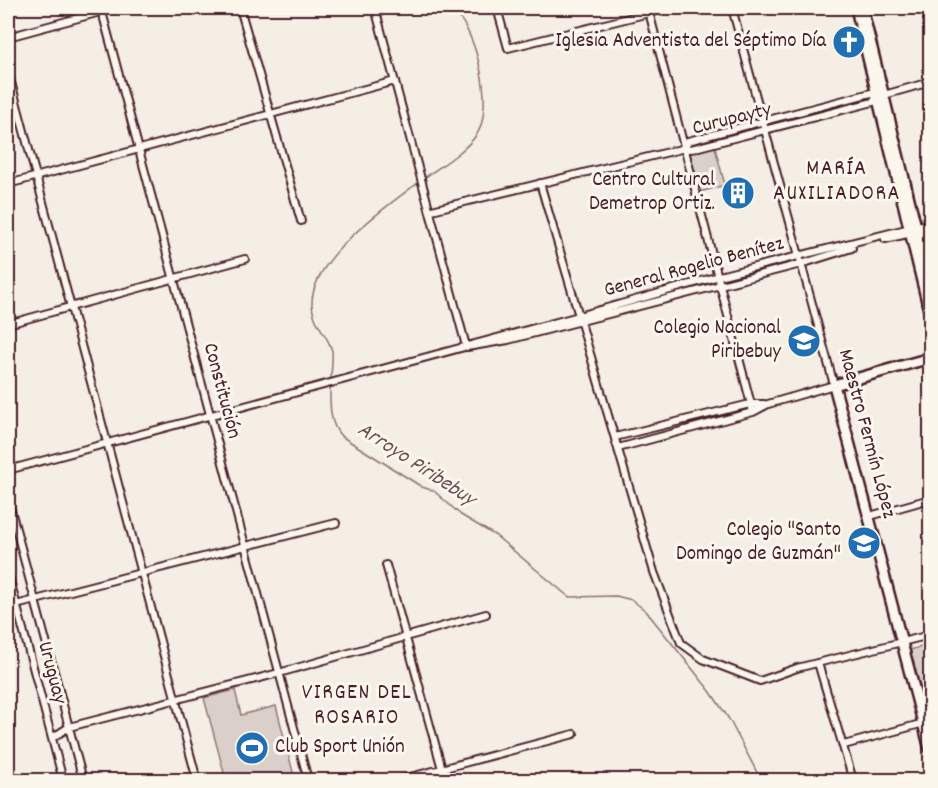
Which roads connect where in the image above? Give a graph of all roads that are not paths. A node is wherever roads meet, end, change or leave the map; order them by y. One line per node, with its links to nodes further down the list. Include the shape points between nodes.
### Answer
1 (115, 8): 9 (street)
2 (240, 8): 16 (street)
3 (375, 8): 13 (street)
4 (497, 8): 10 (street, via 508,48)
5 (669, 8): 10 (street)
6 (732, 8): 17 (street, Maestro Fermín López)
7 (856, 8): 15 (street)
8 (862, 8): 15 (street)
9 (101, 9): 11 (street); 20 (street, Constitución)
10 (649, 10): 19 (street)
11 (8, 37)
12 (8, 71): 21 (street)
13 (395, 81): 16 (street); 24 (street)
14 (930, 82): 15 (street, Curupayty)
15 (880, 96): 17 (street, Curupayty, via 871,93); 18 (street, Curupayty, via 873,102); 28 (street)
16 (269, 114): 20 (street); 25 (street)
17 (763, 121): 18 (street, Maestro Fermín López); 19 (street, Curupayty, via 688,141)
18 (765, 129): 19 (street, Curupayty); 30 (street, Maestro Fermín López)
19 (685, 148): 22 (street); 31 (street)
20 (138, 149): 21 (street); 32 (street, Constitución)
21 (36, 177): 23 (street); 35 (street)
22 (540, 183): 24 (street); 37 (street)
23 (8, 184)
24 (432, 210): 39 (street)
25 (301, 221)
26 (930, 223): 28 (street, General Rogelio Benítez)
27 (930, 229): 28 (street, General Rogelio Benítez)
28 (914, 231): 30 (street, General Rogelio Benítez); 34 (street); 36 (street)
29 (246, 259): 32 (street)
30 (801, 260): 31 (street, General Rogelio Benítez); 33 (street, General Rogelio Benítez); 41 (street, Maestro Fermín López)
31 (719, 276): 33 (street); 37 (street, General Rogelio Benítez)
32 (174, 278): 35 (street); 45 (street, Constitución)
33 (721, 284): 37 (street, General Rogelio Benítez); 42 (street)
34 (930, 284)
35 (70, 306): 38 (street); 47 (street)
36 (930, 314)
37 (580, 319): 39 (street, General Rogelio Benítez); 46 (street)
38 (8, 324)
39 (466, 346): 45 (street, General Rogelio Benítez)
40 (930, 358): 41 (street)
41 (834, 385): 43 (street); 52 (street, Maestro Fermín López)
42 (750, 404): 43 (street); 44 (street); 46 (street)
43 (768, 404): 44 (street)
44 (753, 412): 48 (street)
45 (210, 414): 47 (street, General Rogelio Benítez); 54 (street, Constitución)
46 (615, 437): 48 (street)
47 (107, 442): 49 (street, General Rogelio Benítez); 56 (street)
48 (618, 448): 64 (street, via 654,572 681,643 703,659 760,681)
49 (8, 470)
50 (8, 499): 58 (street)
51 (930, 499): 52 (street)
52 (870, 516): 63 (street, Maestro Fermín López)
53 (336, 523): 54 (street)
54 (245, 547): 56 (street); 65 (street, Constitución)
55 (386, 565): 62 (street)
56 (142, 572): 58 (street); 66 (street)
57 (8, 573): 59 (street, Uruguay)
58 (35, 598): 59 (street); 68 (street)
59 (16, 605): 70 (street, Uruguay)
60 (486, 614): 62 (street)
61 (930, 635): 63 (street)
62 (406, 638): 65 (street); 73 (street)
63 (902, 642): 64 (street); 67 (street, Maestro Fermín López)
64 (818, 663): 71 (street)
65 (279, 673): 66 (street); 77 (street, Constitución)
66 (176, 700): 68 (street); 76 (street)
67 (924, 723): 71 (street); 72 (street, Maestro Fermín López)
68 (69, 727): 70 (street); 75 (street)
69 (574, 734): 73 (street)
70 (52, 738): 74 (street, Uruguay)
71 (844, 745): 80 (street)
72 (930, 749)
73 (442, 769): 78 (street); 79 (street)
74 (63, 780)
75 (83, 780)
76 (197, 780)
77 (308, 780)
78 (399, 780)
79 (445, 780)
80 (853, 780)

